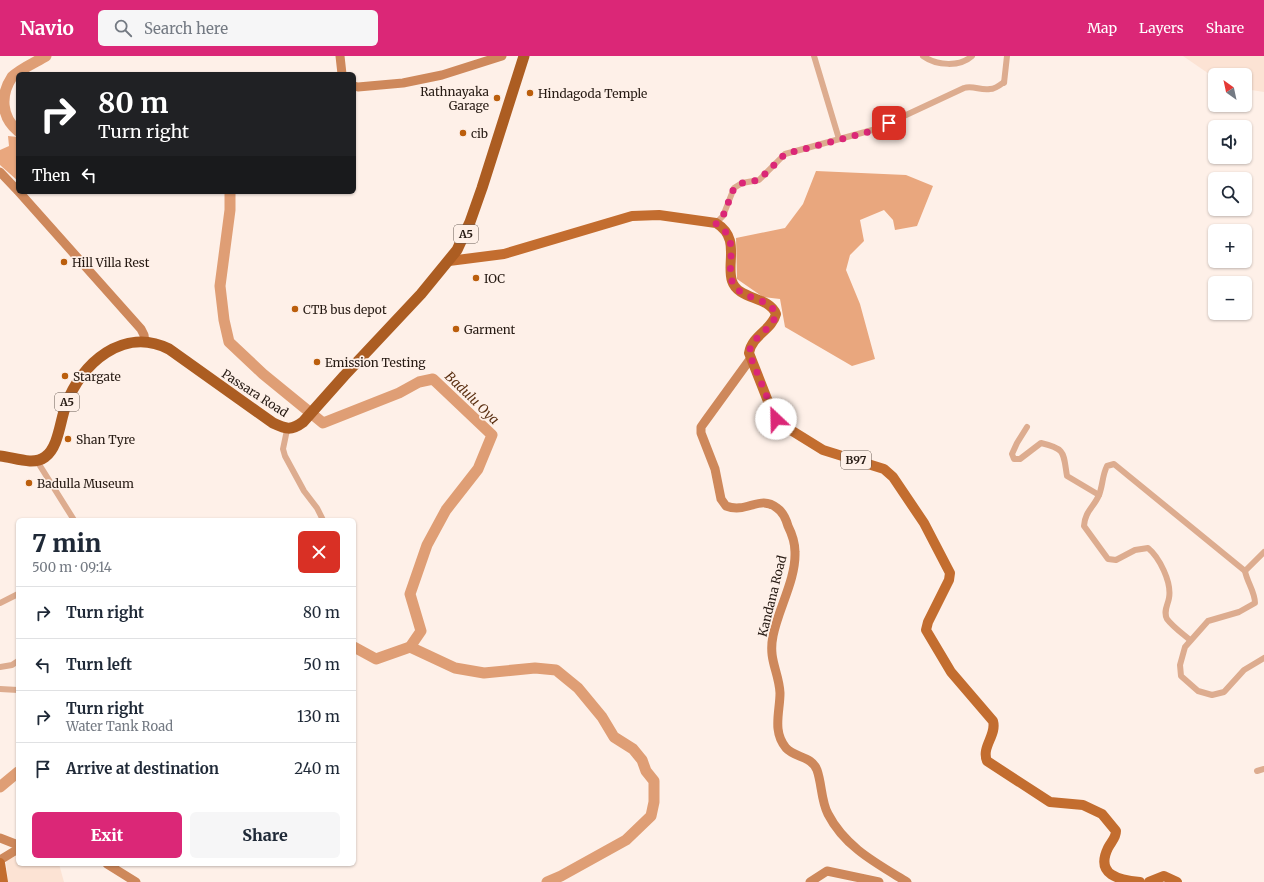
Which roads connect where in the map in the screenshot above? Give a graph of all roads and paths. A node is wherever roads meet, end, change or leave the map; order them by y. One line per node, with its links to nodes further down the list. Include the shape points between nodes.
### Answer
1 (340, 56): 8 (street)
2 (502, 56): 9 (street, via 442,75 404,83)
3 (524, 56): 15 (highway, Passara Road / A5, via 470,222 461,243)
4 (814, 56): 10 (street)
5 (924, 56): 6 (street, via 929,60 952,64 964,62)
6 (972, 56)
7 (1007, 56): 10 (street, via 1004,82 991,89 982,90 970,86 876,130)
8 (342, 72)
9 (356, 87)
10 (839, 139): 14 (street, via 785,154 759,180 742,183 734,188 723,216)
11 (0, 172): 12 (street)
12 (16, 190)
13 (20, 194): 16 (street, via 141,329)
14 (716, 224): 15 (main road, via 659,215 632,216 504,254); 17 (main road, B97, via 725,231 731,245 731,277 734,285 740,291 772,307 776,314 773,322 753,342 749,353)
15 (449, 261): 19 (highway, Passara Road / A5, via 303,422)
16 (145, 342): 19 (highway, Passara Road / A5, via 158,344 175,353 273,423); 21 (highway, Passara Road / A5, via 130,342 114,347 86,371 69,396 51,450)
17 (752, 358): 46 (street, Kandana Road, via 701,427 701,433 715,469 721,499 726,506 741,509 758,503 768,503 784,516 792,536 795,552 790,580 773,636 771,655 780,692 777,723 780,738 794,754 811,761 816,769 828,813 845,840); 47 (main road, B97, via 773,414 781,424 823,450 884,469 893,477 924,523 950,573 926,630 951,672 994,721 994,729 985,750 987,761 1050,802 1083,805 1102,814 1116,831 1104,864 1109,874)
18 (1026, 427): 22 (street, via 1012,454 1014,459 1020,459 1040,443 1058,447 1063,454 1067,476)
19 (287, 430): 24 (street, via 284,456)
20 (0, 456): 21 (highway)
21 (37, 461): 23 (street)
22 (1099, 495): 26 (street, via 1107,466 1114,464); 29 (street, via 1084,517 1084,526 1108,558 1116,560 1135,550 1148,548 1156,554 1164,570 1169,590 1170,597 1165,610 1167,618)
23 (73, 518)
24 (322, 518)
25 (1264, 552): 26 (street)
26 (1245, 571): 29 (street, via 1255,595 1255,603 1239,612 1208,621)
27 (16, 595): 28 (street)
28 (0, 603)
29 (1190, 640): 30 (street, via 1185,647 1180,665 1181,676 1198,691 1212,695 1224,692 1244,670)
30 (1264, 658)
31 (16, 662): 32 (street)
32 (0, 667)
33 (0, 689): 34 (street)
34 (16, 690)
35 (1264, 769): 36 (street)
36 (1257, 770)
37 (0, 838): 38 (street)
38 (16, 844)
39 (16, 851): 40 (street)
40 (0, 861): 42 (main road)
41 (110, 866): 43 (street)
42 (3, 882)
43 (136, 882)
44 (810, 882): 45 (street, via 827,871)
45 (879, 882)
46 (907, 882)
47 (1140, 882)
48 (1149, 882): 49 (main road, via 1164,876)
49 (1177, 882)

